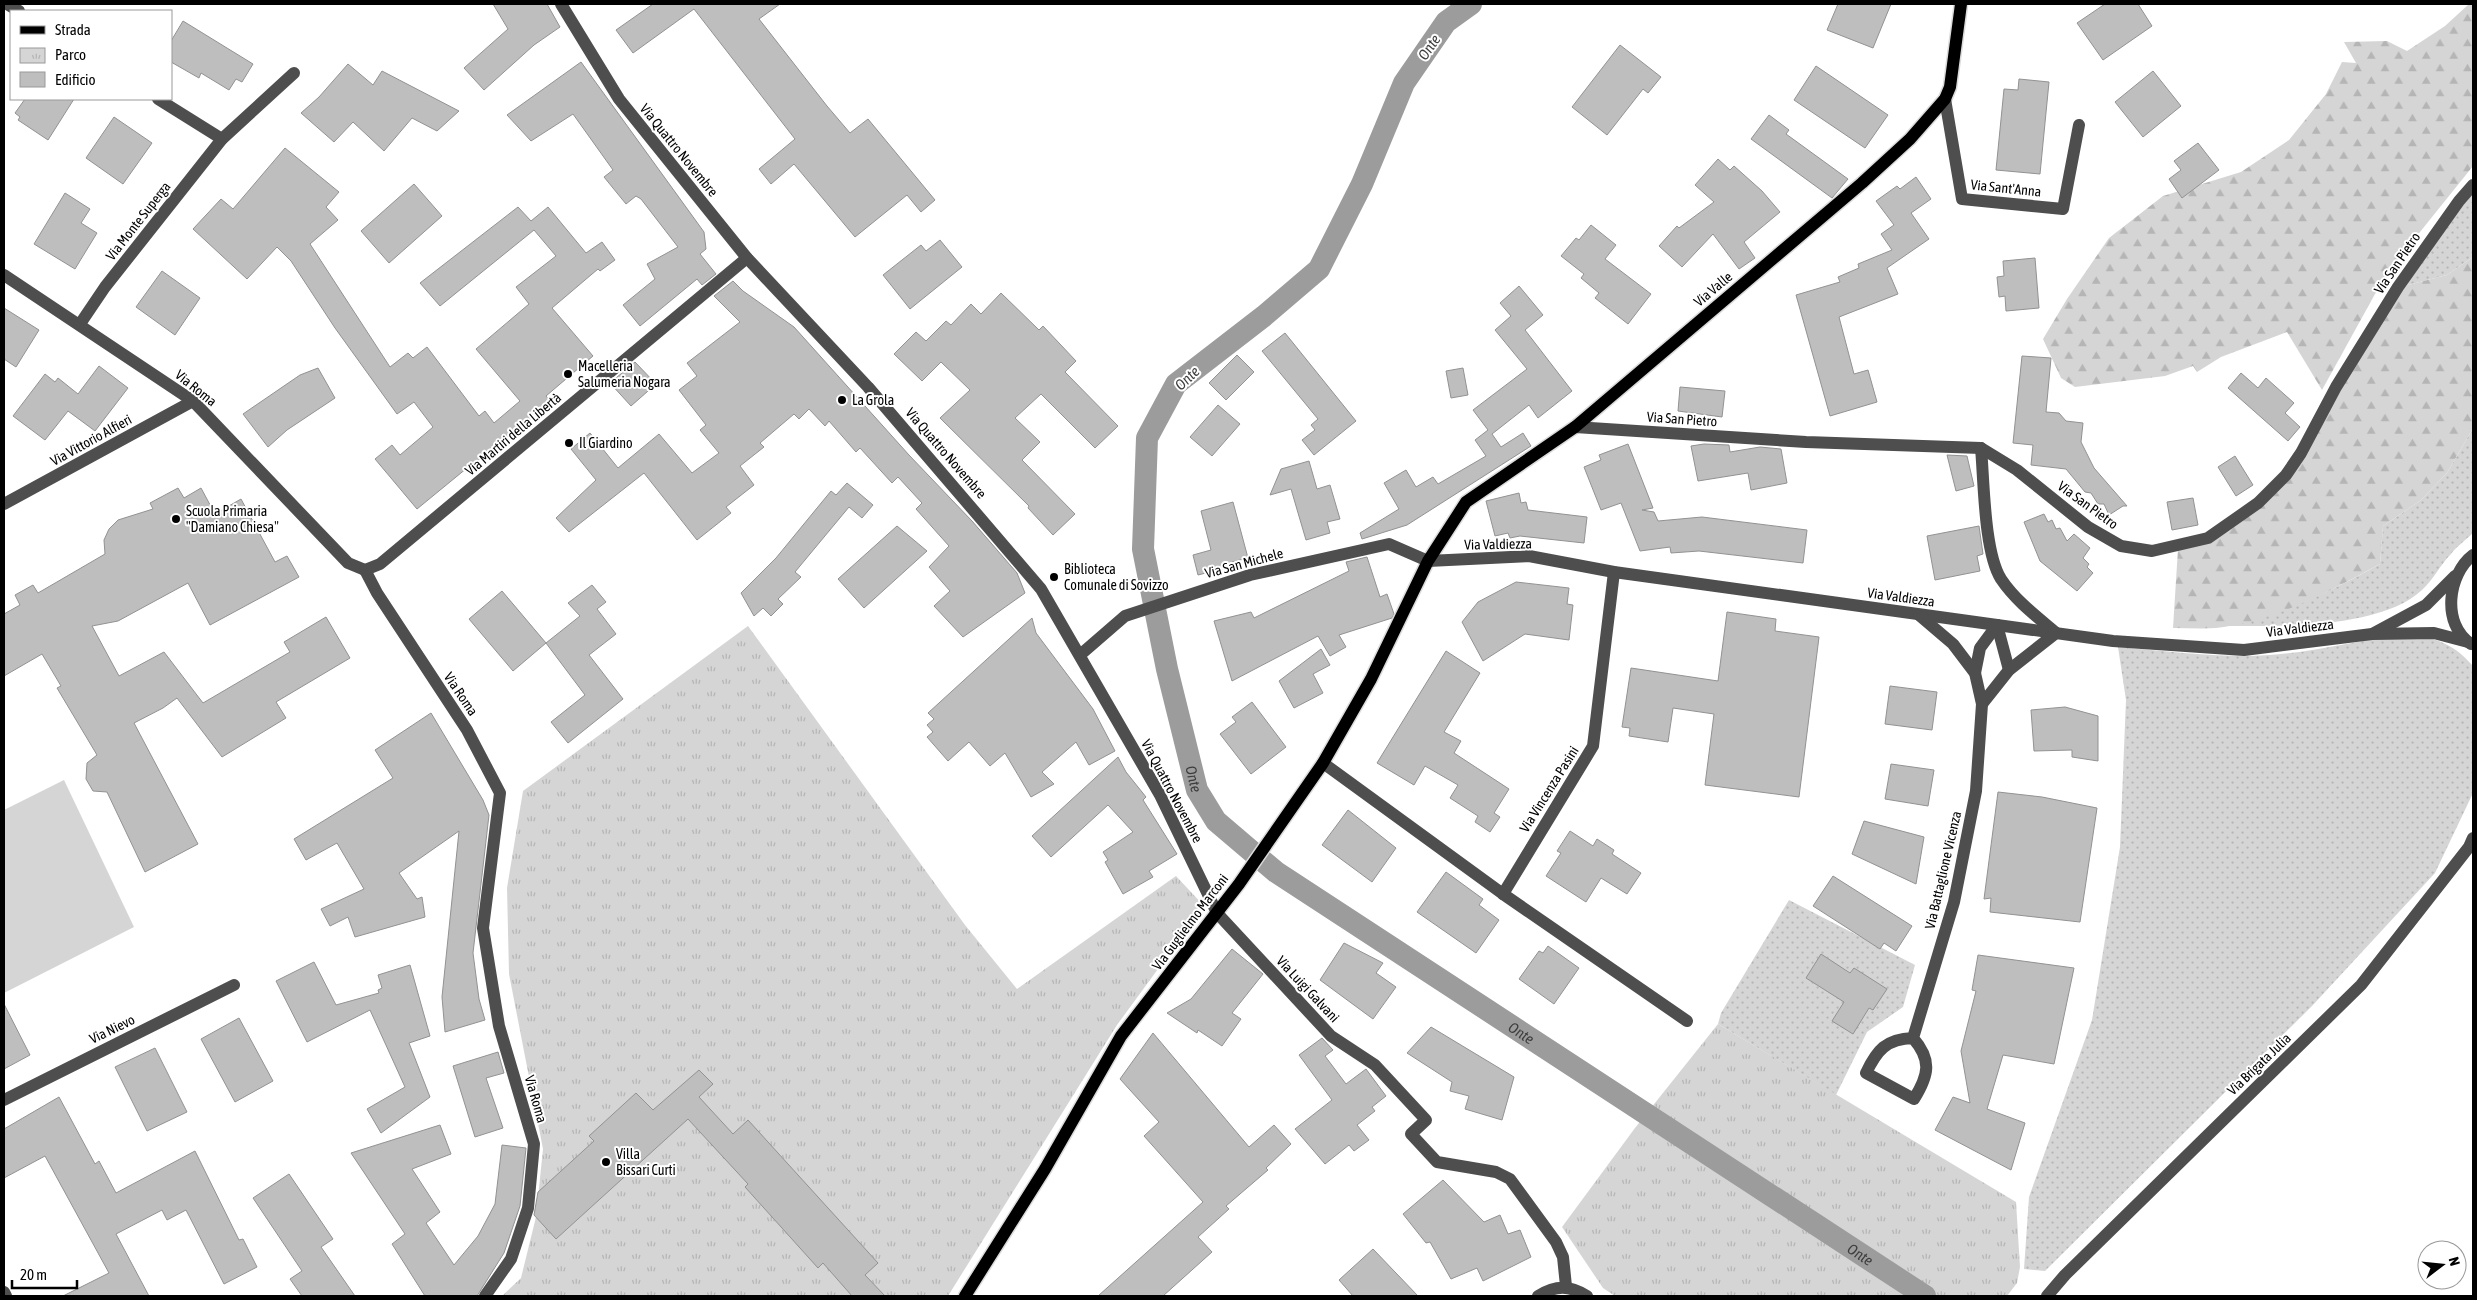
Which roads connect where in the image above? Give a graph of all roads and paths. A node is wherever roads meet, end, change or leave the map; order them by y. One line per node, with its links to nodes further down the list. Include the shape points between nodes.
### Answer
1 (561, 4): 9 (street, Via Quattro Novembre, via 619,98)
2 (1961, 4): 4 (main road, Via Valle, via 1950,87)
3 (294, 73): 7 (street, Via Monte Superga)
4 (1945, 99): 6 (street, Via Sant'Anna, via 1962,199 2063,209); 13 (main road, Via Valle, via 1910,139 1862,183)
5 (160, 100): 7 (street)
6 (2079, 125)
7 (222, 139): 11 (street, Via Monte Superga, via 105,287)
8 (2473, 185): 14 (street, Via San Pietro, via 2398,287 2286,475 2258,503 2208,538 2152,551 2121,546 2088,527 2017,470)
9 (746, 258): 18 (street, Via Martiri della Libertà, via 380,564); 26 (street, Via Quattro Novembre, via 868,387 987,524 1041,589)
10 (4, 275): 11 (street, Via Roma)
11 (80, 324): 12 (street, Via Roma)
12 (193, 401): 15 (street, Via Vittorio Alfieri); 18 (street, Via Roma, via 348,563)
13 (1575, 426): 14 (street, Via San Pietro, via 1806,442); 17 (main road, Via Valle, via 1466,502)
14 (1981, 448): 23 (street, via 1990,552 2000,578 2022,604)
15 (4, 504)
16 (2473, 555): 20 (street, Via Valdiezza)
17 (1428, 561): 19 (street, Via Valdiezza, via 1529,556); 26 (street, Via San Michele, via 1390,544 1250,575 1125,616); 30 (main road, Via Guglielmo Marconi, via 1376,671)
18 (364, 570): 41 (street, Via Roma, via 467,730 500,793 483,928 500,1026 534,1144 528,1208 511,1259)
19 (1614, 572): 21 (street, Via Valdiezza); 32 (street, Via Vincenza Pasini, via 1593,746)
20 (2456, 575): 24 (street, Via Valdiezza, via 2426,605); 25 (street, via 2450,599 2455,623)
21 (1919, 615): 22 (street, Via Valdiezza); 28 (street, via 1953,644)
22 (1997, 625): 23 (street, Via Valdiezza); 27 (street); 28 (street, via 1980,648)
23 (2056, 633): 24 (street, Via Valdiezza, via 2113,641 2244,650); 27 (street)
24 (2372, 634): 25 (street, Via Valdiezza, via 2434,633)
25 (2471, 644)
26 (1080, 655): 33 (street, Via Quattro Novembre, via 1160,796)
27 (2008, 670): 29 (street)
28 (1975, 673): 29 (street, Via Battaglione Vicenza)
29 (1982, 704): 36 (street, Via Battaglione Vicenza, via 1976,791 1954,902)
30 (1323, 763): 32 (street); 33 (main road, Via Guglielmo Marconi)
31 (2473, 838): 45 (street, Via Brigata Julia, via 2361,985)
32 (1503, 894): 35 (street)
33 (1217, 913): 38 (street, Via Luigi Galvani, via 1331,1036 1375,1065 1426,1120 1411,1134 1437,1162 1496,1172 1510,1179 1556,1242 1563,1257); 42 (main road, Via Guglielmo Marconi, via 1121,1036 1045,1170)
34 (234, 986): 37 (street, Via Nievo)
35 (1687, 1021)
36 (1913, 1038): 36 (street, via 1892,1041 1875,1054 1866,1074 1914,1099 1928,1068 1922,1049)
37 (4, 1100)
38 (1566, 1286): 43 (street); 44 (street)
39 (4, 1292): 40 (street)
40 (6, 1296)
41 (485, 1296)
42 (965, 1296)
43 (1538, 1296)
44 (1587, 1296)
45 (2047, 1296)

